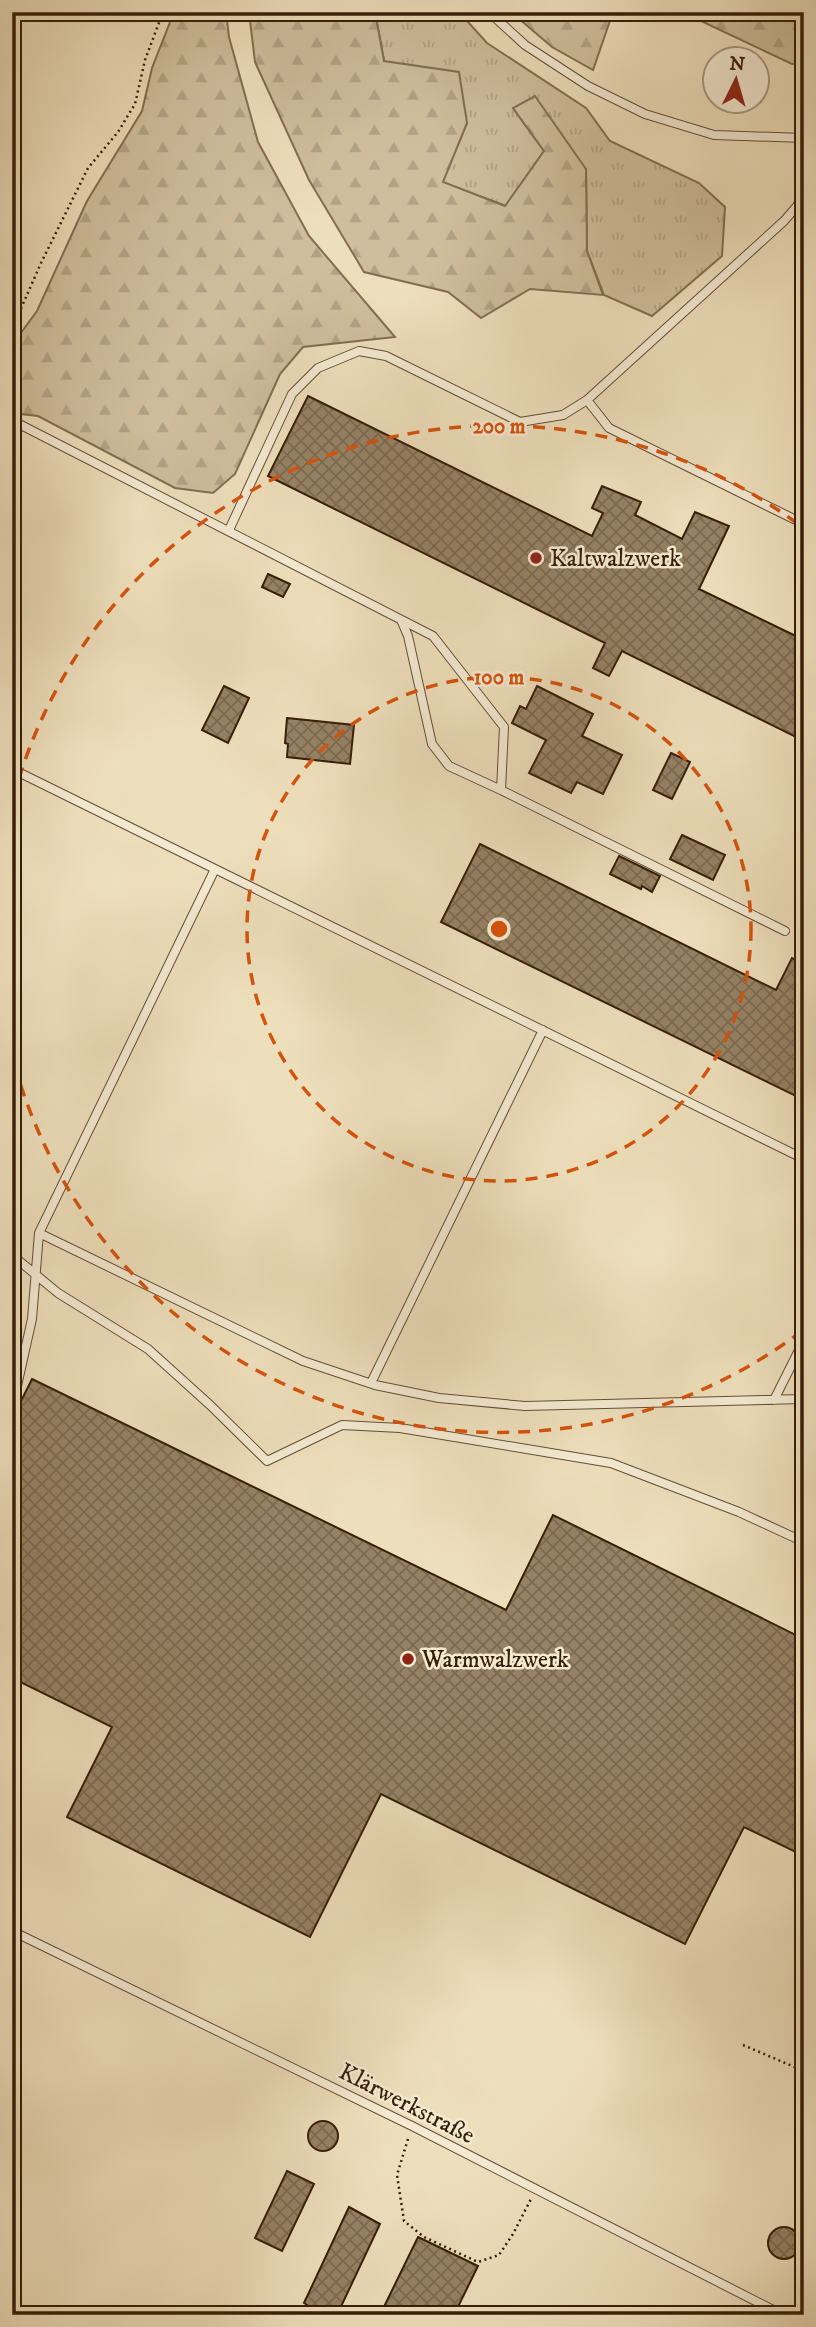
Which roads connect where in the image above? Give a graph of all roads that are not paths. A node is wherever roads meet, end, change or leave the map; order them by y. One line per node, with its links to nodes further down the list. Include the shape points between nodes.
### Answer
1 (489, 12): 2 (lane, via 525,45 588,86 645,114 714,135)
2 (804, 138)
3 (804, 198): 4 (lane)
4 (587, 400): 6 (lane, via 609,428); 7 (lane, via 563,415 520,422 386,356 359,351 318,368 292,394)
5 (12, 423): 7 (lane)
6 (804, 524)
7 (229, 530): 8 (lane)
8 (402, 622): 10 (lane, via 432,744 449,766); 10 (lane, via 433,636 504,727)
9 (12, 769): 11 (lane)
10 (501, 790): 12 (lane)
11 (215, 869): 13 (lane); 15 (lane)
12 (785, 931)
13 (543, 1030): 14 (lane); 19 (lane)
14 (804, 1158)
15 (38, 1233): 17 (lane); 19 (lane, via 303,1361)
16 (12, 1255): 17 (lane)
17 (35, 1274): 20 (lane, via 32,1319); 23 (lane, via 148,1349 267,1461 342,1425 400,1428 611,1463)
18 (804, 1340): 22 (lane)
19 (371, 1383): 22 (lane, via 439,1398 525,1406)
20 (12, 1397)
21 (804, 1399): 22 (lane)
22 (774, 1400)
23 (804, 1542)
24 (12, 1931): 25 (lane, Klärwerkstraße, via 412,2126)
25 (783, 2315)

